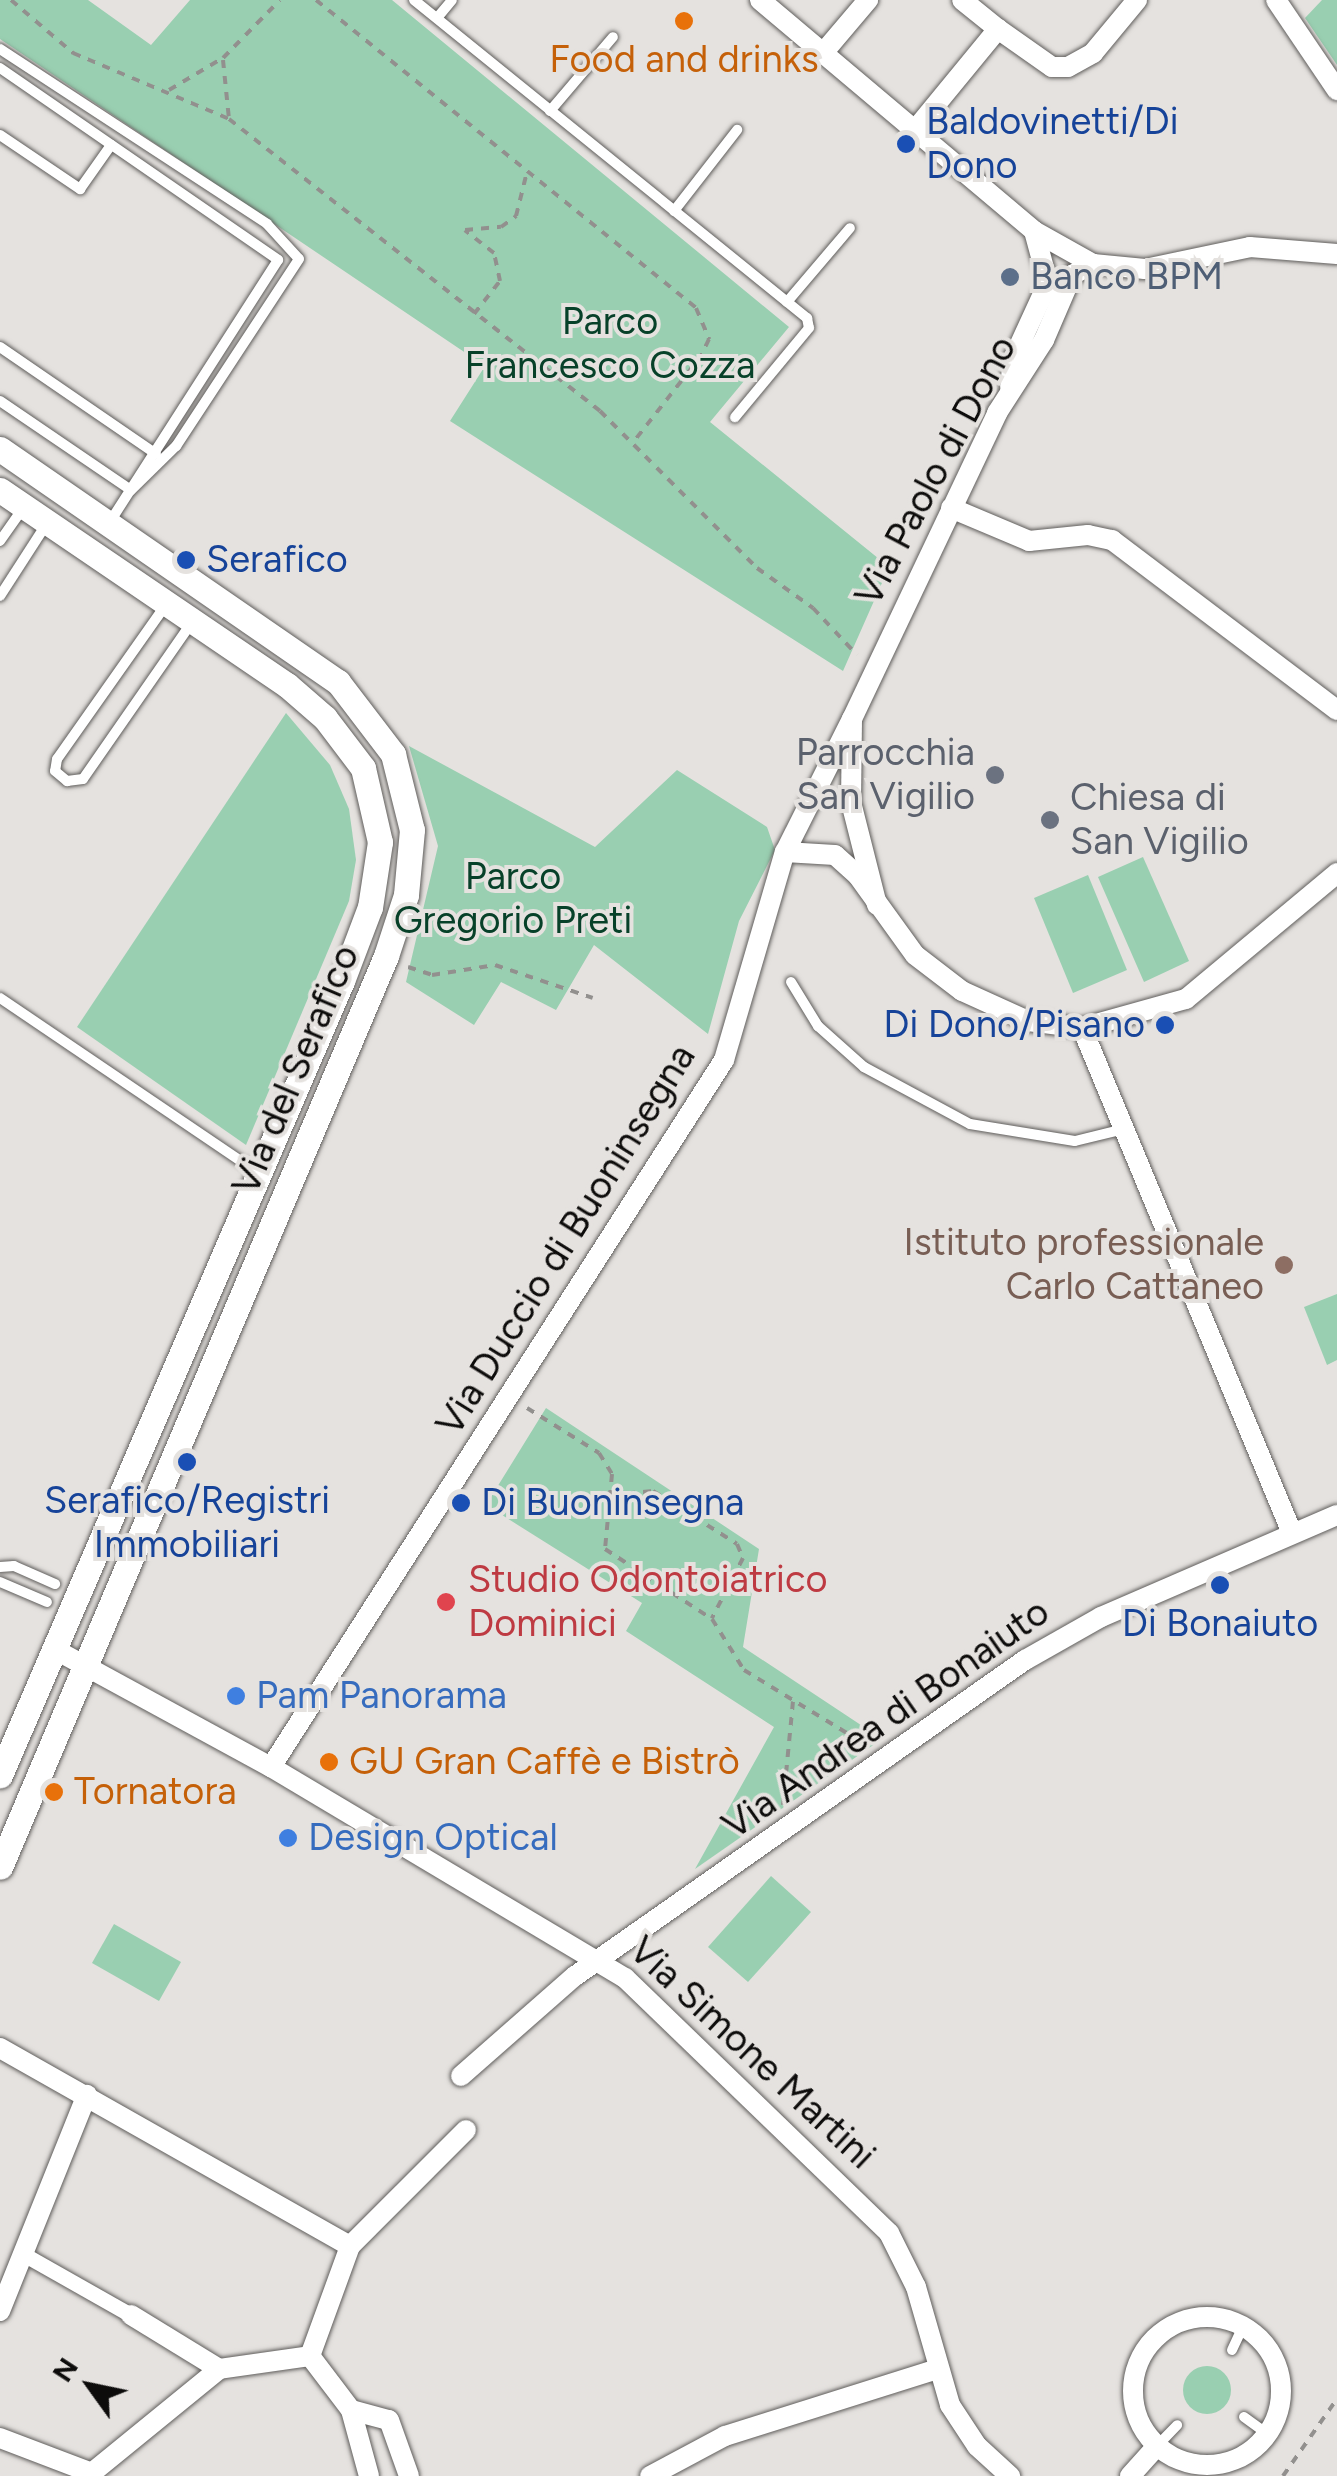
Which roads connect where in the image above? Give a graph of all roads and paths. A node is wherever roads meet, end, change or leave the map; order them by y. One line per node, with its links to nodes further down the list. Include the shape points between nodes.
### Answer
1 (11, 0): 18 (path, via 73,53)
2 (280, 0): 16 (path)
3 (316, 0): 26 (path)
4 (414, 0): 11 (lane)
5 (452, 0): 11 (lane)
6 (760, 0): 15 (street)
7 (868, 0): 15 (street)
8 (962, 0): 12 (street)
9 (1137, 0): 12 (street, via 1093,53 1068,67 1038,60)
10 (1287, 4): 19 (street)
11 (437, 18): 20 (lane)
12 (998, 29): 23 (street)
13 (613, 37): 20 (lane)
14 (0, 49): 41 (lane, via 296,250 297,266 176,446)
15 (823, 53): 23 (street)
16 (223, 58): 18 (path); 21 (path)
17 (0, 68): 25 (lane)
18 (168, 90): 21 (path)
19 (1337, 90)
20 (550, 111): 27 (lane)
21 (229, 119): 33 (path)
22 (737, 130): 27 (lane)
23 (915, 130): 29 (street)
24 (0, 135): 25 (lane, via 80,189)
25 (110, 145): 41 (lane, via 278,260)
26 (528, 168): 33 (path, via 516,216 501,227 465,230 494,253 500,281); 39 (path, via 696,308 707,326 701,356)
27 (674, 211): 32 (lane)
28 (850, 228): 32 (lane)
29 (1034, 232): 31 (street); 36 (street, via 1048,283 1013,359)
30 (1337, 254): 31 (street, via 1250,247 1145,269)
31 (1094, 264): 36 (street, Via Paolo di Dono, via 1072,275 1044,340)
32 (787, 302): 38 (lane, via 809,328)
33 (474, 314): 39 (path)
34 (0, 347): 35 (lane)
35 (5, 361): 41 (lane)
36 (1010, 387): 45 (street, Via Paolo di Dono)
37 (0, 401): 43 (lane)
38 (735, 417)
39 (634, 441): 53 (path, via 757,568 813,608)
40 (0, 449): 47 (street, Via del Serafico)
41 (157, 454): 43 (lane, via 144,484)
42 (0, 490): 44 (street, Via del Serafico)
43 (132, 490): 47 (lane)
44 (24, 506): 46 (street, Via del Serafico); 48 (lane)
45 (952, 508): 54 (street, via 1029,541 1088,535 1112,540); 55 (street, Via Paolo di Dono)
46 (48, 522): 49 (street, Via del Serafico); 50 (lane)
47 (110, 523): 49 (street); 76 (street, Via del Serafico, via 291,646 354,698 400,768 412,830 406,896 386,956)
48 (0, 541)
49 (90, 551): 51 (street, Via del Serafico)
50 (0, 596)
51 (166, 603): 52 (street, Via del Serafico); 52 (lane, via 57,759 55,771 68,781 83,779)
52 (193, 621): 65 (street, Via del Serafico, via 287,685 340,734 363,768 378,816 379,862 362,931)
53 (859, 657)
54 (1337, 710)
55 (852, 718): 56 (street, Via Duccio di Buoninsegna); 58 (street, Via Paolo di Dono, via 849,790)
56 (785, 852): 58 (street, Via Paolo di Dono, via 834,855); 66 (street, Via Duccio di Buoninsegna, via 724,1060)
57 (1337, 873): 63 (street, Via Paolo di Dono, via 1186,1000)
58 (877, 905): 63 (street, Via Paolo di Dono, via 915,955 962,991 1028,1021)
59 (404, 966): 62 (path, via 432,975 495,966)
60 (790, 982): 64 (lane, via 818,1026 864,1067 970,1124 1076,1141)
61 (0, 998): 65 (lane)
62 (593, 998)
63 (1082, 1028): 64 (street)
64 (1124, 1128): 69 (street)
65 (258, 1172): 75 (street, Via del Serafico)
66 (511, 1397): 67 (path, via 599,1453 612,1474); 79 (street, Via Duccio di Buoninsegna)
67 (611, 1495): 74 (path, via 605,1549); 74 (path, via 653,1491 737,1544 743,1558)
68 (1337, 1514): 69 (street, Via Andrea di Bonaiuto)
69 (1292, 1534): 78 (street, Via Andrea di Bonaiuto, via 1073,1630)
70 (0, 1567): 72 (lane, via 14,1566)
71 (0, 1582): 73 (lane)
72 (55, 1584)
73 (47, 1602)
74 (712, 1619): 77 (path, via 732,1660)
75 (56, 1650): 76 (street, Via Simone Martini); 80 (street, Via del Serafico)
76 (86, 1666): 79 (street, Via Simone Martini); 82 (street, Via del Serafico)
77 (793, 1700): 78 (path); 81 (path)
78 (883, 1762): 81 (street, Via Andrea di Bonaiuto)
79 (272, 1767): 83 (street, Via Simone Martini)
80 (0, 1775)
81 (780, 1838): 83 (street, Via Andrea di Bonaiuto)
82 (0, 1867)
83 (599, 1959): 85 (street, Via Andrea di Bonaiuto); 96 (street, Via Simone Martini, via 890,2233 916,2286)
84 (0, 2048): 86 (street)
85 (460, 2076)
86 (87, 2095): 88 (street); 89 (street)
87 (466, 2130): 88 (street)
88 (350, 2246): 94 (street)
89 (23, 2254): 90 (street); 91 (street)
90 (0, 2311)
91 (131, 2315): 95 (street)
92 (1243, 2326): 93 (lane); 101 (street, via 1268,2348 1277,2368 1278,2410); 103 (street, via 1193,2318 1173,2324 1144,2352 1134,2402)
93 (1232, 2350)
94 (310, 2356): 95 (street); 98 (street)
95 (218, 2369): 104 (street)
96 (937, 2369): 107 (street, via 725,2436); 108 (street, Via Simone Martini, via 961,2425)
97 (1337, 2399): 110 (path)
98 (351, 2410): 105 (street); 106 (street, via 390,2420)
99 (1244, 2417): 101 (lane)
100 (1177, 2425): 103 (lane)
101 (1267, 2434): 103 (street, via 1238,2458 1217,2464 1186,2461)
102 (0, 2438): 104 (street)
103 (1157, 2446): 109 (street)
104 (90, 2474)
105 (370, 2476)
106 (409, 2476)
107 (650, 2476)
108 (1010, 2476)
109 (1130, 2476)
110 (1283, 2476)

